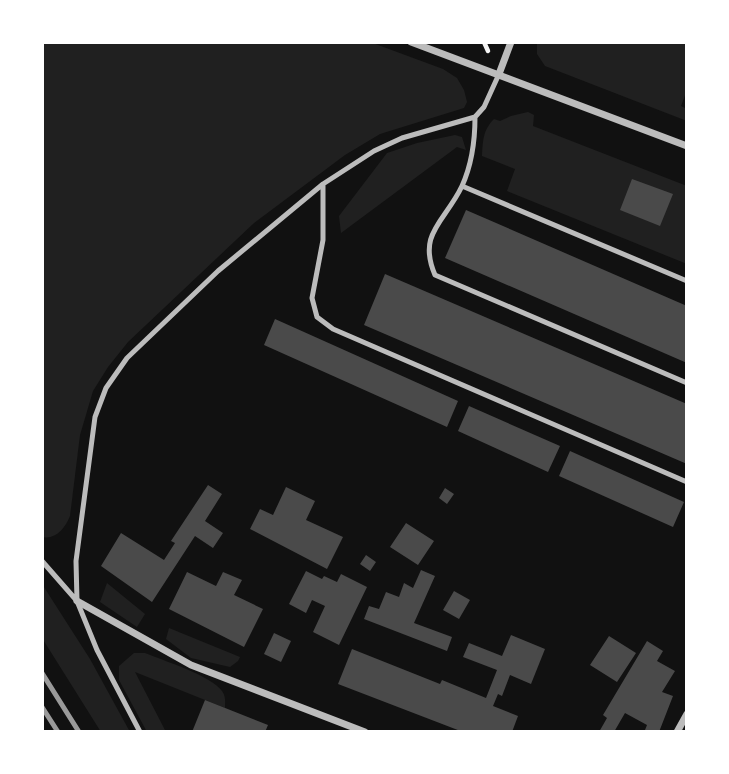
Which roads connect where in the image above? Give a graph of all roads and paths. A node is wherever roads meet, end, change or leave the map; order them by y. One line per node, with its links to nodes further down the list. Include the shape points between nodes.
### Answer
1 (411, 42): 3 (street)
2 (511, 42): 3 (street)
3 (499, 74): 4 (lane); 5 (street)
4 (475, 117): 6 (lane, via 383,146); 7 (lane, via 475,149)
5 (687, 146)
6 (323, 184): 10 (lane, via 323,240 312,298 317,317 333,329); 12 (lane, via 177,308 127,358 106,388 95,417 85,487 76,561)
7 (462, 186): 8 (lane); 9 (lane, via 429,241 428,258 435,275)
8 (687, 281)
9 (687, 383)
10 (687, 482)
11 (42, 561): 12 (lane)
12 (77, 601): 14 (lane); 15 (street, via 191,665)
13 (687, 714): 16 (street)
14 (139, 732)
15 (365, 732)
16 (677, 732)

